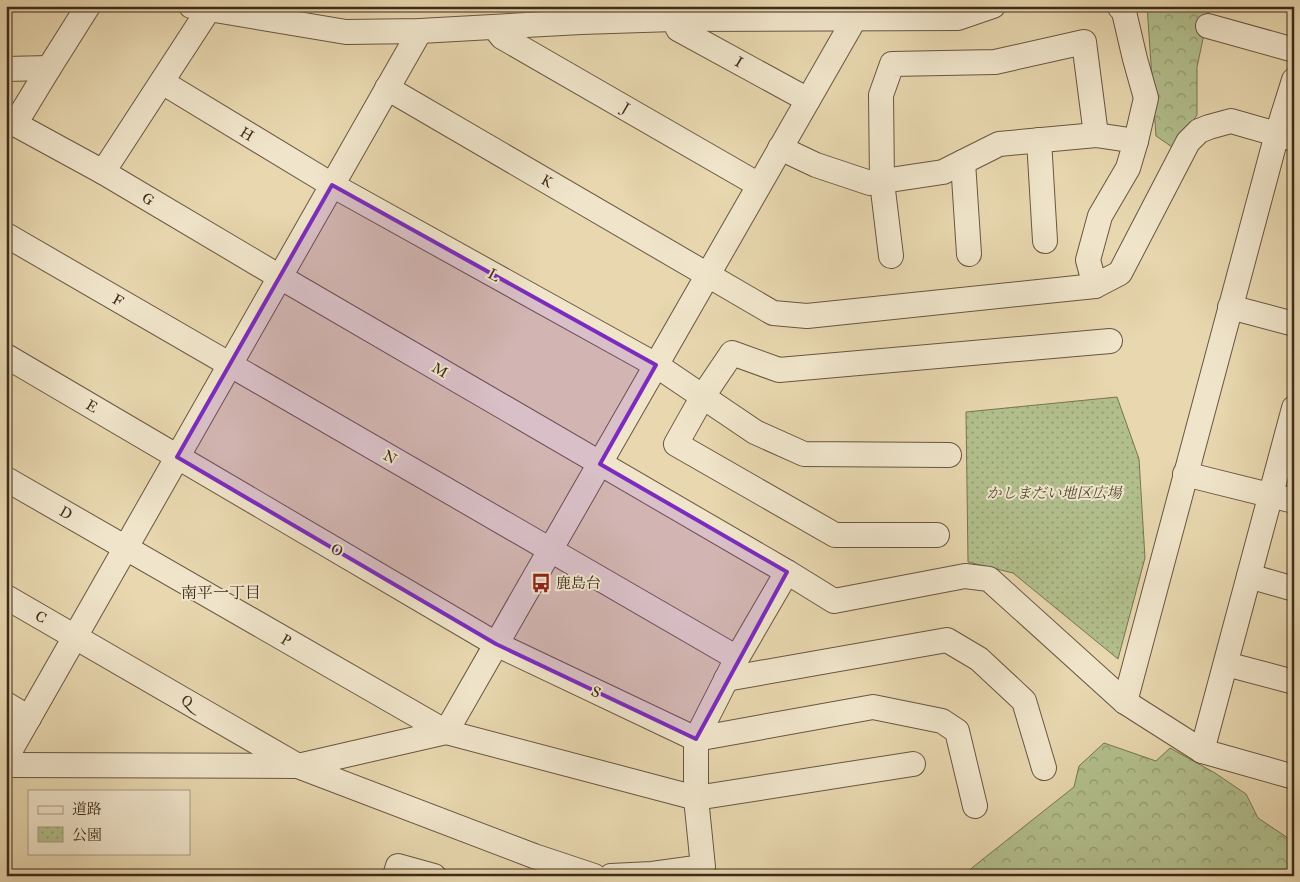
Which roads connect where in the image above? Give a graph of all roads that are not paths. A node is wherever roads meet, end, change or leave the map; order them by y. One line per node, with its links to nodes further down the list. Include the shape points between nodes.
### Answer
1 (88, 6): 14 (street)
2 (993, 6): 6 (street, via 958,18)
3 (1119, 6): 24 (street, via 1124,12 1146,98)
4 (200, 8): 9 (street); 17 (street)
5 (764, 12): 6 (street); 7 (street)
6 (857, 12): 19 (street)
7 (677, 13): 8 (street); 19 (street, I, via 678,29)
8 (584, 14): 11 (street)
9 (318, 16): 12 (street, via 346,32)
10 (1208, 26): 13 (street)
11 (494, 28): 12 (street); 30 (street, J, via 502,37)
12 (420, 32): 18 (street)
13 (1294, 50)
14 (49, 68): 15 (street); 20 (street)
15 (6, 69)
16 (1294, 80): 22 (street)
17 (162, 82): 27 (street); 29 (street, H)
18 (387, 88): 29 (street); 35 (street, K)
19 (808, 100): 25 (street)
20 (11, 124): 27 (street, G)
21 (1096, 135): 23 (street); 24 (street); 28 (street, via 1084,42 995,62 892,64 881,95)
22 (1285, 136): 37 (street, via 1231,122 1200,131 1188,142 1120,272); 38 (street)
23 (1039, 140): 26 (street, via 999,144); 32 (street)
24 (1136, 141): 37 (street, via 1128,168 1100,216 1088,260)
25 (780, 148): 28 (street, via 870,184); 30 (street)
26 (963, 162): 28 (street, via 943,172); 33 (street)
27 (104, 172): 36 (street, G)
28 (882, 182): 34 (street)
29 (332, 185): 36 (street); 43 (street, L)
30 (760, 185): 35 (street)
31 (6, 235): 42 (street, F)
32 (1045, 241)
33 (969, 254)
34 (890, 256)
35 (708, 274): 37 (street, K, via 774,314 807,316); 43 (street)
36 (280, 277): 42 (street); 48 (street, M)
37 (1095, 286)
38 (1230, 307): 39 (street); 49 (street)
39 (1294, 324)
40 (1110, 341): 44 (street, via 779,370 732,353)
41 (6, 356): 47 (street, E)
42 (230, 364): 47 (street); 54 (street, N)
43 (656, 365): 44 (street, L); 48 (street)
44 (703, 396): 46 (street, L, via 755,432 804,454); 52 (street, via 676,444 835,535)
45 (1293, 412): 51 (street)
46 (950, 455)
47 (178, 457): 53 (street); 60 (street, O)
48 (600, 464): 54 (street); 55 (street, M)
49 (1185, 474): 51 (street); 65 (street)
50 (6, 479): 53 (street, D)
51 (1283, 498): 56 (street)
52 (937, 535)
53 (126, 548): 59 (street); 68 (street, P)
54 (550, 550): 60 (street); 61 (street, N)
55 (788, 572): 61 (street); 65 (street, M, via 834,601 965,576 989,579)
56 (1249, 576): 57 (street); 62 (street)
57 (1294, 589)
58 (6, 597): 59 (street, C)
59 (76, 636): 67 (street); 74 (street, Q)
60 (496, 644): 68 (street); 69 (street, S)
61 (737, 658): 63 (street)
62 (1226, 664): 64 (street); 70 (street)
63 (726, 678): 69 (street); 75 (street, via 947,640 979,659 1024,701)
64 (1294, 682)
65 (1125, 702): 70 (street, M)
66 (6, 704): 67 (street)
67 (29, 718): 71 (street)
68 (446, 732): 74 (street); 77 (street)
69 (696, 739): 77 (street); 78 (street, via 873,708 942,721 957,731)
70 (1202, 751): 76 (street, M)
71 (6, 758)
72 (6, 764): 74 (street)
73 (913, 764): 77 (street)
74 (298, 766): 81 (street)
75 (1044, 768)
76 (1294, 777)
77 (696, 798): 82 (street, via 703,867)
78 (975, 806)
79 (395, 876): 80 (street, via 398,866)
80 (434, 876)
81 (594, 876)
82 (611, 876)

